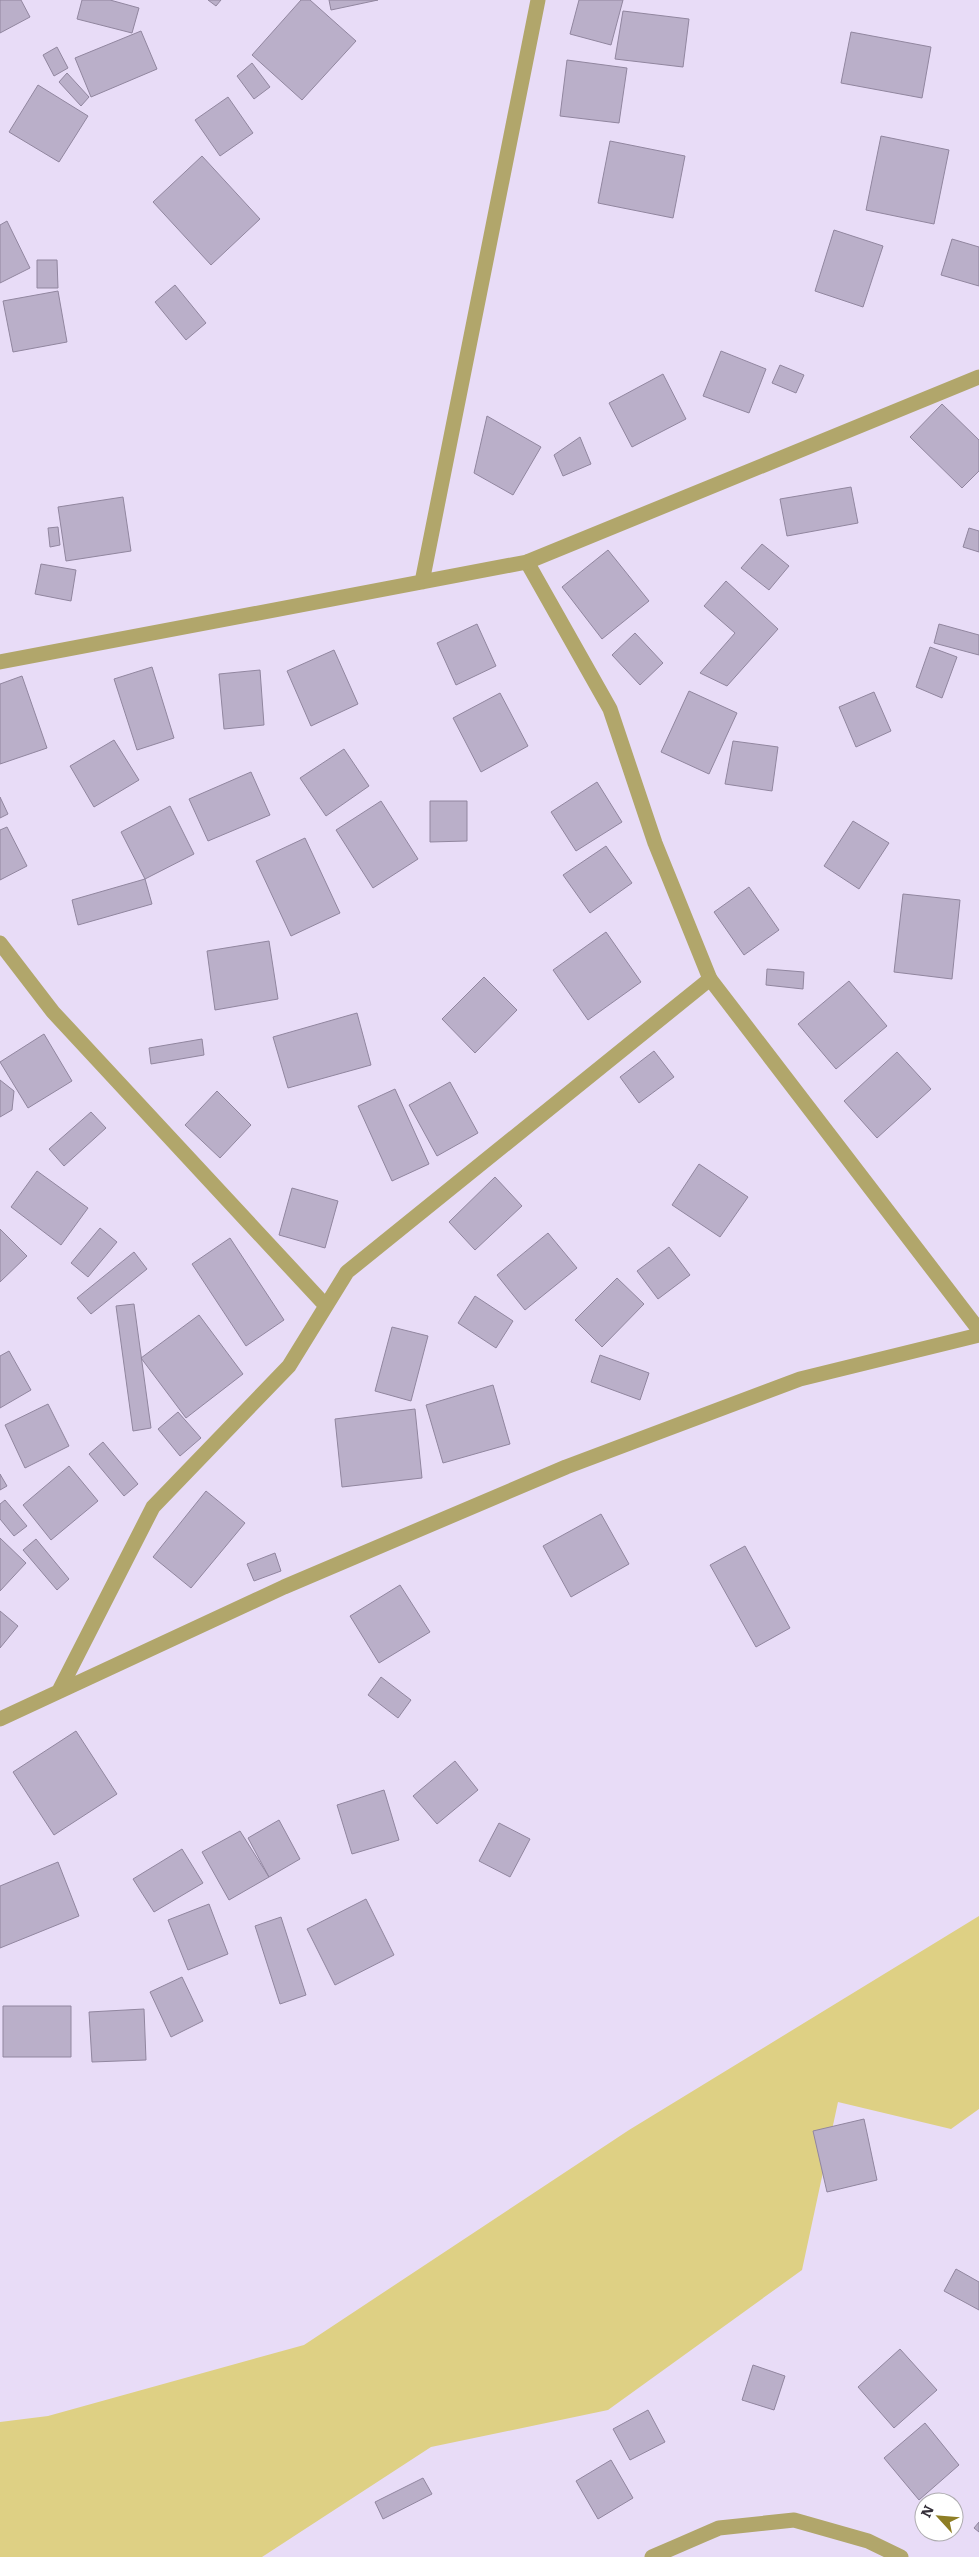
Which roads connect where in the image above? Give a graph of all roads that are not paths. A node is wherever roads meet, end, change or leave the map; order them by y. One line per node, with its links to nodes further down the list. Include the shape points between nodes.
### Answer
1 (538, 0): 4 (street)
2 (979, 377): 3 (street)
3 (527, 562): 4 (street); 7 (street, via 610,709 655,843)
4 (422, 582): 5 (street)
5 (0, 662)
6 (0, 943): 8 (street, via 53,1012)
7 (710, 979): 8 (street, via 347,1272); 9 (street)
8 (326, 1306): 11 (street, via 289,1366 153,1507)
9 (979, 1330)
10 (979, 1335): 11 (street, via 800,1378 566,1467 284,1587)
11 (59, 1691): 12 (street)
12 (0, 1720)
13 (652, 2557): 14 (street, via 719,2528 794,2520 868,2541)
14 (901, 2557)

